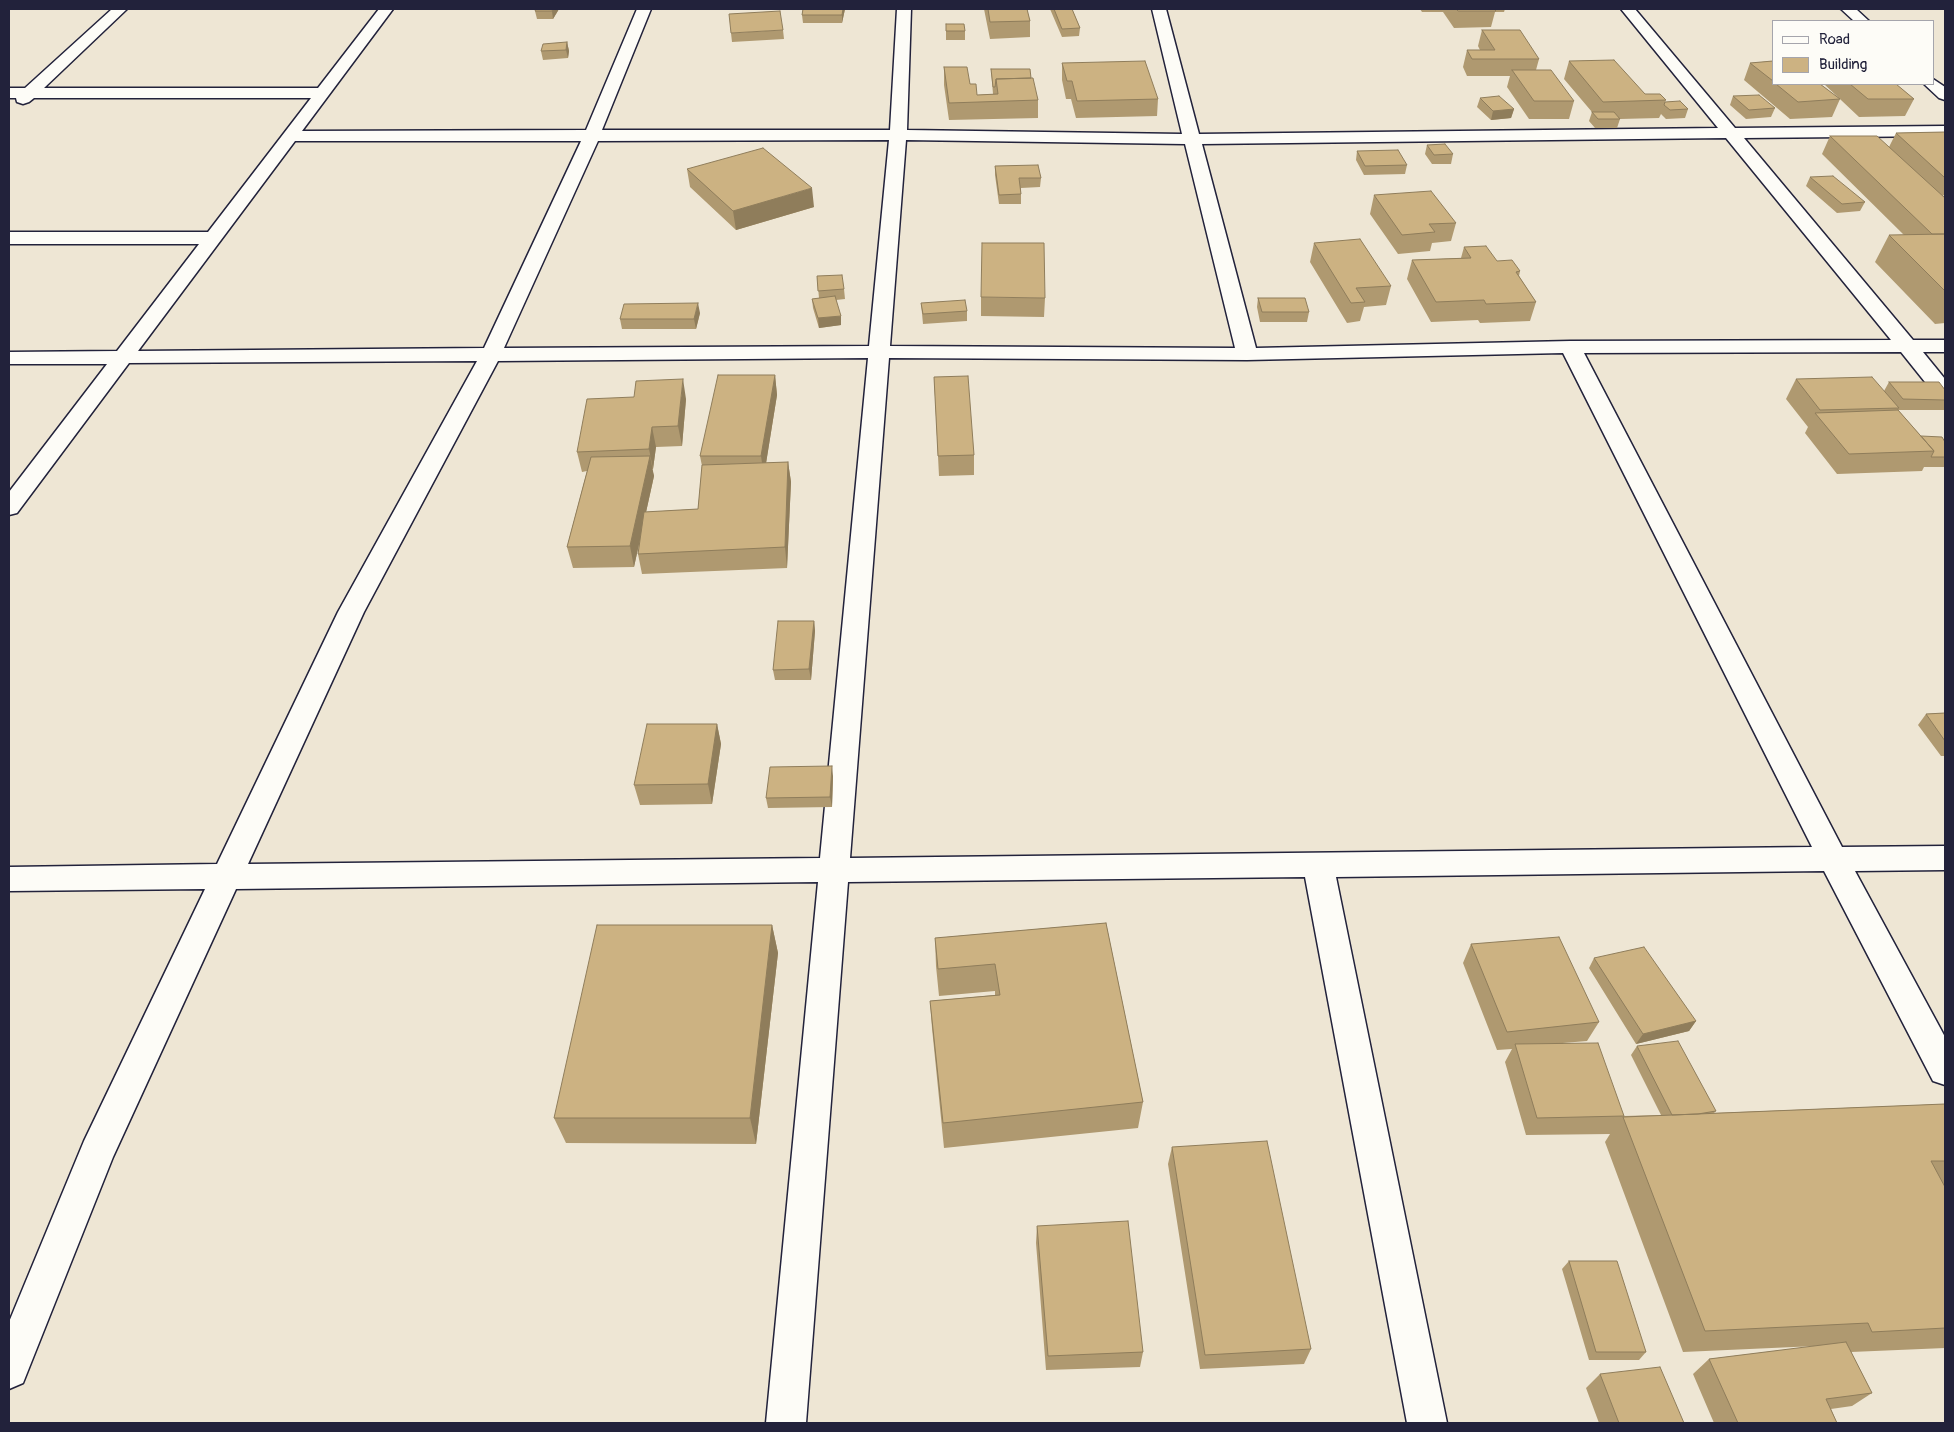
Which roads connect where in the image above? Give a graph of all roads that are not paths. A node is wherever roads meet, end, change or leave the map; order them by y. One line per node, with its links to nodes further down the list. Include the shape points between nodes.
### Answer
1 (120, 9): 11 (street)
2 (386, 9): 12 (street)
3 (644, 9): 17 (street)
4 (904, 9): 19 (street)
5 (1159, 9): 20 (street)
6 (1628, 9): 16 (street)
7 (1848, 9): 8 (street)
8 (1861, 20)
9 (1933, 85): 13 (street)
10 (9, 93): 11 (street)
11 (30, 93): 12 (street); 14 (street)
12 (322, 93): 18 (street)
13 (1945, 95)
14 (9, 112)
15 (1945, 131): 16 (street)
16 (1733, 134): 20 (street); 23 (street)
17 (592, 135): 18 (street); 19 (street); 28 (street)
18 (289, 136): 22 (street)
19 (898, 136): 20 (street); 26 (street)
20 (1191, 139): 27 (street)
21 (9, 238): 22 (street)
22 (213, 238): 29 (street)
23 (1908, 346): 24 (street); 25 (street); 31 (street)
24 (1945, 346)
25 (1570, 348): 27 (street); 34 (street)
26 (878, 352): 27 (street); 28 (street); 36 (street)
27 (1247, 354)
28 (491, 355): 29 (street); 37 (street, via 351,612)
29 (123, 357): 30 (street); 32 (street)
30 (9, 358)
31 (1945, 392)
32 (9, 508)
33 (1945, 858): 34 (street)
34 (1833, 859): 35 (street); 39 (street)
35 (1318, 865): 36 (street); 42 (street)
36 (835, 870): 37 (street); 41 (street)
37 (226, 877): 38 (street); 40 (street, via 97,1153)
38 (9, 879)
39 (1945, 1070)
40 (9, 1369)
41 (786, 1423)
42 (1427, 1423)

